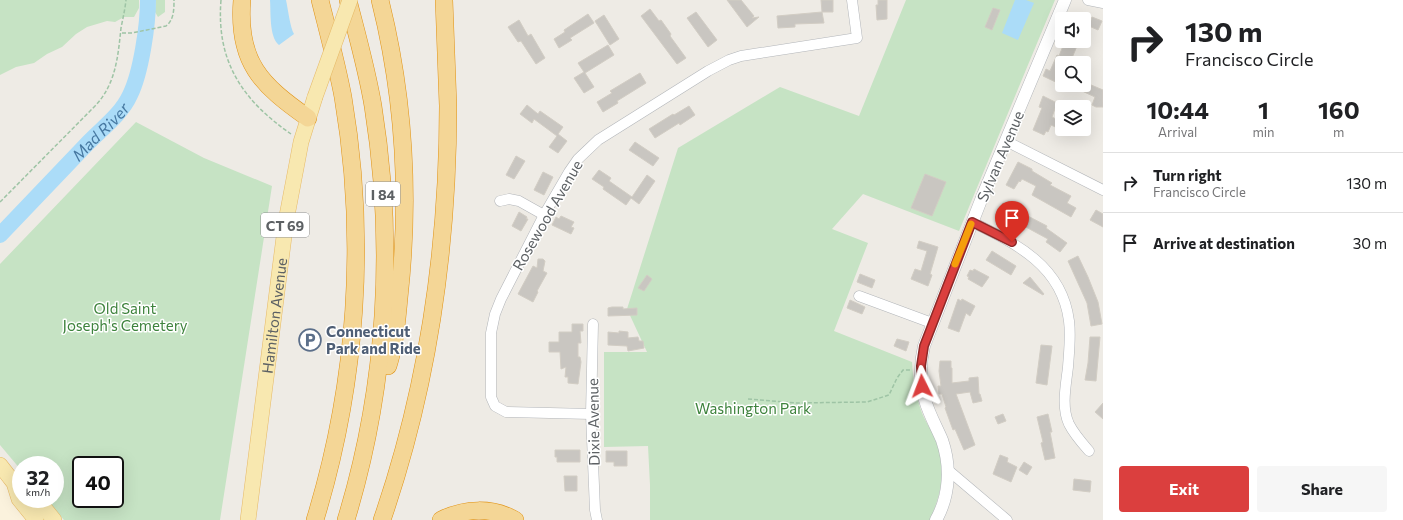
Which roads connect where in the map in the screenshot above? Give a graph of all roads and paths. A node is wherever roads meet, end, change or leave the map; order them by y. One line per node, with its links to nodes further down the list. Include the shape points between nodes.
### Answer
1 (126, 0): 12 (path)
2 (174, 0): 12 (path, via 173,16 169,24 135,33)
3 (242, 0): 13 (highway, via 243,38 255,70 274,93)
4 (320, 0): 36 (highway, I 84, via 346,115 355,200 357,254 353,335 346,386 334,450)
5 (349, 0): 13 (main road, Hamilton Avenue / CT 69, bridge); 24 (highway, I 84, via 371,99 380,155 383,196 385,286)
6 (380, 0): 24 (highway, via 391,53 399,113 405,224 400,288 390,357 385,375)
7 (444, 0): 38 (highway, via 447,130 437,283 418,397)
8 (852, 0): 18 (street, Rosewood Avenue, via 857,38 741,56 708,71 594,144 578,159)
9 (1065, 0): 14 (street, Sylvan Avenue)
10 (1088, 0): 11 (street)
11 (1103, 3)
12 (121, 33): 17 (path, via 115,72 101,98)
13 (308, 118): 35 (main road, Hamilton Avenue / CT 69, via 287,215)
14 (1006, 141): 15 (street); 19 (street, Sylvan Avenue)
15 (1103, 190)
16 (500, 201): 18 (street, via 519,201)
17 (0, 202)
18 (544, 215): 26 (street, Rosewood Avenue, via 500,299 495,314 491,333 491,397 495,406 506,412)
19 (972, 222): 21 (street, Sylvan Avenue); 27 (street, via 1024,250 1040,262 1054,280 1064,300 1069,322 1065,409 1069,424)
20 (859, 296): 21 (street)
21 (932, 323): 23 (street, Sylvan Avenue, via 924,346)
22 (593, 324): 26 (street, Dixie Avenue)
23 (921, 368): 25 (path, via 903,370 889,395 867,402 796,403); 29 (street, Sylvan Avenue, via 925,399 942,442)
24 (375, 391): 37 (highway, I 84, via 363,458)
25 (748, 399)
26 (591, 414): 41 (street, Dixie Avenue)
27 (1089, 452)
28 (0, 465): 30 (main road)
29 (948, 470): 42 (street, Sylvan Avenue, via 946,493); 43 (street)
30 (12, 478)
31 (26, 508): 33 (main road)
32 (44, 508): 34 (main road)
33 (36, 520)
34 (54, 520)
35 (248, 520)
36 (315, 520)
37 (346, 520)
38 (382, 520)
39 (441, 520): 40 (highway, via 462,512 482,510 500,513)
40 (515, 520)
41 (597, 520)
42 (936, 520)
43 (1007, 520)

